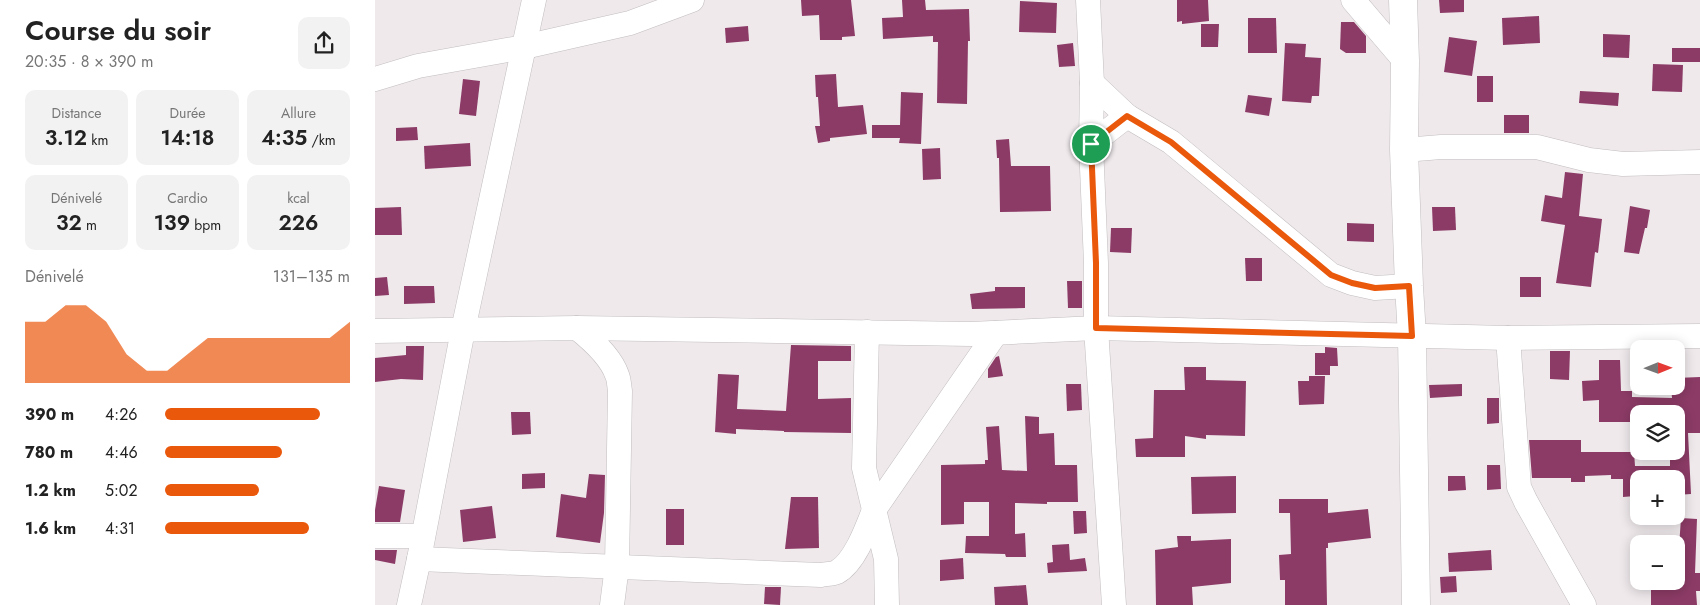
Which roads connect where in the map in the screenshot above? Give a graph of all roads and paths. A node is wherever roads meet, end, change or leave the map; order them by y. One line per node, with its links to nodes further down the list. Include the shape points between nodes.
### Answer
1 (534, 0): 6 (street)
2 (693, 0): 6 (street, via 630,23)
3 (1088, 0): 9 (street)
4 (1353, 0): 7 (street)
5 (1403, 0): 7 (main road)
6 (524, 48): 8 (street, via 418,66); 17 (street)
7 (1405, 61): 12 (main road)
8 (375, 78)
9 (1092, 83): 10 (street); 11 (street)
10 (1127, 116): 11 (street); 14 (street, via 1171,142 1331,275 1375,288)
11 (1091, 144): 16 (street)
12 (1404, 150): 13 (street, via 1537,148 1623,164); 14 (main road)
13 (1700, 162)
14 (1409, 286): 21 (main road)
15 (577, 328): 17 (street); 19 (street); 27 (street, via 594,341 606,357 617,374 620,391)
16 (1096, 328): 20 (street); 21 (street); 31 (street)
17 (463, 330): 18 (street); 26 (street)
18 (375, 331)
19 (867, 332): 20 (street); 24 (street, via 864,468)
20 (996, 333): 24 (street)
21 (1412, 336): 23 (street); 32 (main road)
22 (1700, 336): 23 (street)
23 (1508, 338): 33 (street, via 1519,487)
24 (874, 510): 27 (street, via 862,540 837,572); 30 (street, via 886,559)
25 (375, 536): 26 (street)
26 (421, 547): 27 (street); 28 (street)
27 (617, 566): 29 (street)
28 (409, 605)
29 (612, 605)
30 (887, 605)
31 (1114, 605)
32 (1416, 605)
33 (1584, 605)

